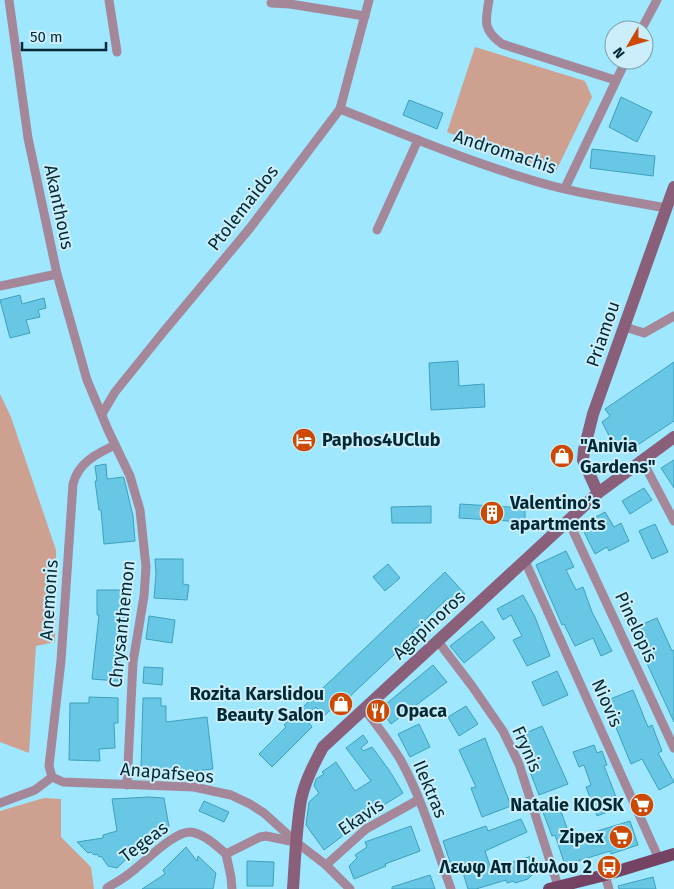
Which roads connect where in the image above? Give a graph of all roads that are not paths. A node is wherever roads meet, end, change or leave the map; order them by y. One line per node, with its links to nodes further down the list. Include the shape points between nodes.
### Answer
1 (9, 0): 18 (street, Akanthous, via 28,138)
2 (109, 0): 9 (street)
3 (369, 0): 7 (street, Ptolemaidos)
4 (489, 0): 11 (street, via 486,28 502,44)
5 (657, 0): 8 (street)
6 (271, 3): 7 (street)
7 (365, 16): 12 (street, Ptolemaidos)
8 (646, 20)
9 (117, 52)
10 (620, 70): 11 (street)
11 (615, 80): 15 (street)
12 (340, 109): 13 (street, Andromachis); 22 (street, Ptolemaidos)
13 (418, 140): 15 (street, Andromachis, via 526,179); 17 (street)
14 (674, 187): 16 (main road, Priamou)
15 (565, 188): 16 (street, Andromachis)
16 (666, 208): 21 (main road, Priamou)
17 (377, 230)
18 (57, 274): 19 (street); 22 (street, Akanthous, via 87,380)
19 (0, 286)
20 (674, 316): 21 (street, via 644,333)
21 (624, 326): 26 (main road, Priamou, via 584,450 583,460)
22 (102, 414): 24 (street, Chrysanthemon)
23 (674, 437): 25 (main road, Agapinoros)
24 (114, 445): 34 (street, Anemonis, via 82,465 73,484 61,661 49,766); 35 (street, Chrysanthemon, via 134,488 143,528 146,566 133,662)
25 (642, 460): 26 (main road, Agapinoros); 27 (street)
26 (598, 493): 28 (main road, Agapinoros)
27 (672, 511): 29 (street)
28 (568, 520): 30 (main road, Agapinoros); 33 (street, Pinelopis)
29 (674, 521)
30 (525, 561): 31 (main road, Agapinoros); 41 (street, Niovis)
31 (437, 640): 32 (main road, Agapinoros); 45 (street, Frynis, via 502,731 519,764)
32 (364, 709): 36 (street, Ilektras, via 400,761); 38 (main road, Agapinoros, via 323,747 314,763 301,800)
33 (674, 748)
34 (52, 777): 35 (street, Anapafseos, via 63,782); 37 (street, via 35,790)
35 (127, 785): 38 (street, Anapafseos, via 194,787 231,795 264,813)
36 (418, 800): 42 (street, Ekavis, via 366,829); 49 (street, Ilektras)
37 (0, 803)
38 (296, 842): 39 (street, via 260,837); 42 (street, Anapafseos); 47 (main road, Agapinoros)
39 (226, 854): 44 (street, Tegeas, via 207,839 185,832); 46 (street)
40 (674, 854): 41 (main road)
41 (659, 859): 43 (main road)
42 (326, 864): 48 (street, Anapafseos)
43 (605, 875): 45 (main road); 50 (street)
44 (107, 888)
45 (554, 888)
46 (232, 889)
47 (293, 889)
48 (350, 889)
49 (451, 889)
50 (609, 889)

